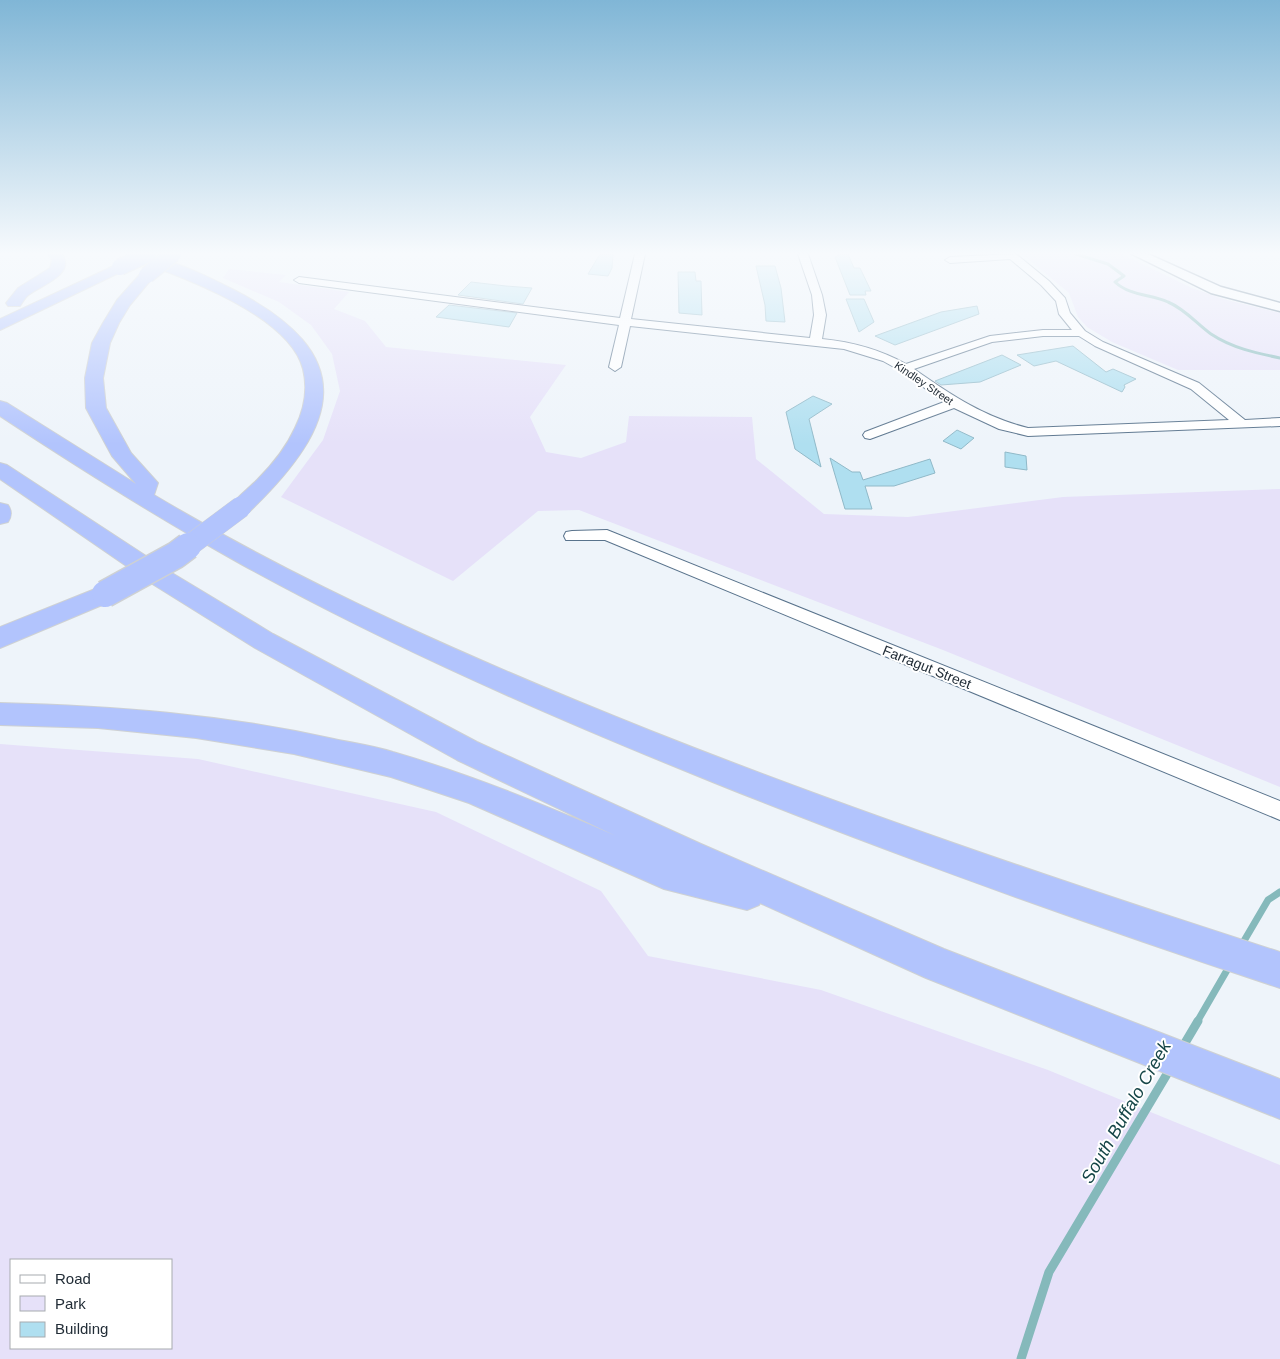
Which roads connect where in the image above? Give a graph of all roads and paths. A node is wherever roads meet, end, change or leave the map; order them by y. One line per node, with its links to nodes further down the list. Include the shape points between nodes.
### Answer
1 (14, 317): 9 (highway)
2 (114, 317): 20 (highway, bridge, via 101,344 94,378 96,408 122,456 147,482)
3 (267, 317): 24 (highway, bridge, via 302,349 314,380 315,394 304,430 282,465 241,507 176,555 105,594)
4 (589, 317): 8 (street, Kindley Street)
5 (626, 317): 8 (street)
6 (820, 317): 11 (street)
7 (1068, 317): 10 (street)
8 (625, 322): 11 (street, Kindley Street); 12 (street)
9 (0, 325)
10 (1081, 333): 13 (street, via 1043,333 990,339); 17 (street, via 1195,386)
11 (815, 343): 13 (street, Kindley Street, via 868,351)
12 (615, 367)
13 (905, 368): 14 (street, Kindley Street)
14 (954, 403): 17 (street, Kindley Street, via 1004,426 1028,432 1088,432); 18 (street)
15 (0, 407): 20 (highway)
16 (1280, 422): 17 (street, Kindley Street)
17 (1241, 423)
18 (870, 435)
19 (0, 469): 27 (highway, via 163,579 264,642 343,686 467,751)
20 (142, 498): 28 (highway, via 336,605 589,719 953,861)
21 (0, 510): 22 (highway)
22 (0, 517)
23 (572, 536): 26 (street, Farragut Street, via 607,535)
24 (0, 638)
25 (0, 714): 27 (highway, via 98,717 196,726 294,742 390,764 477,792 664,873)
26 (1280, 811)
27 (822, 913): 29 (highway, via 939,965)
28 (1280, 970)
29 (1276, 1097)

